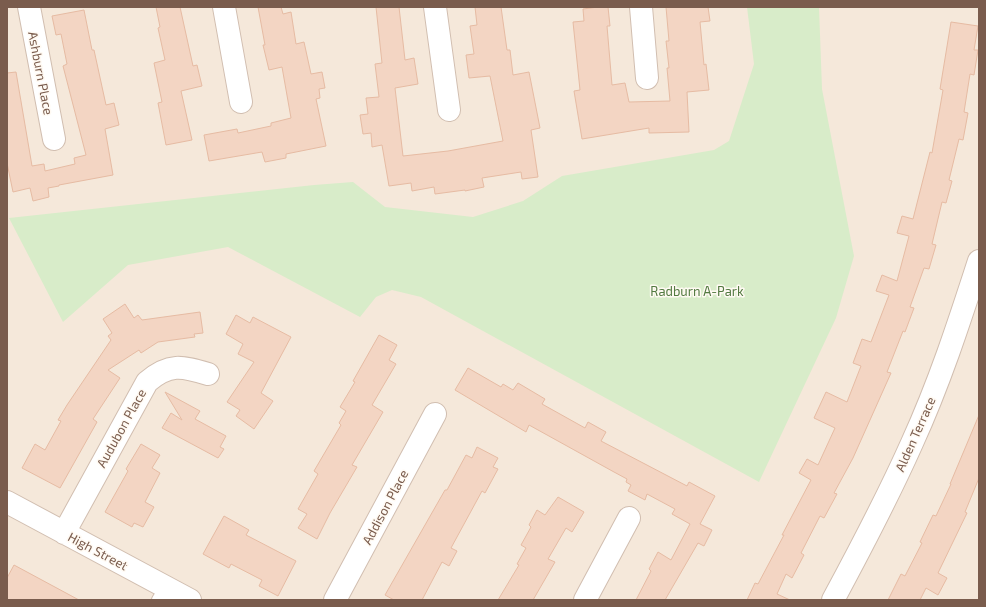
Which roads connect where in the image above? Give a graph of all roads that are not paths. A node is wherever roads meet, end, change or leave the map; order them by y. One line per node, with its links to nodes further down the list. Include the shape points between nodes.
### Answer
1 (29, 7): 8 (street, Ashburn Place)
2 (224, 7): 6 (street)
3 (435, 7): 7 (street)
4 (641, 7): 5 (street)
5 (647, 78)
6 (241, 102)
7 (448, 110)
8 (54, 139)
9 (979, 261): 19 (street, Alden Terrace, via 938,381 913,442 885,502)
10 (208, 374): 14 (street, Audubon Place, via 187,368 171,369 156,374 147,382)
11 (435, 414): 17 (street, Addison Place)
12 (7, 502): 14 (street, High Street)
13 (629, 518): 18 (street)
14 (64, 532): 15 (street, High Street)
15 (162, 594): 16 (street, High Street)
16 (190, 600)
17 (335, 600)
18 (585, 600)
19 (833, 600)

